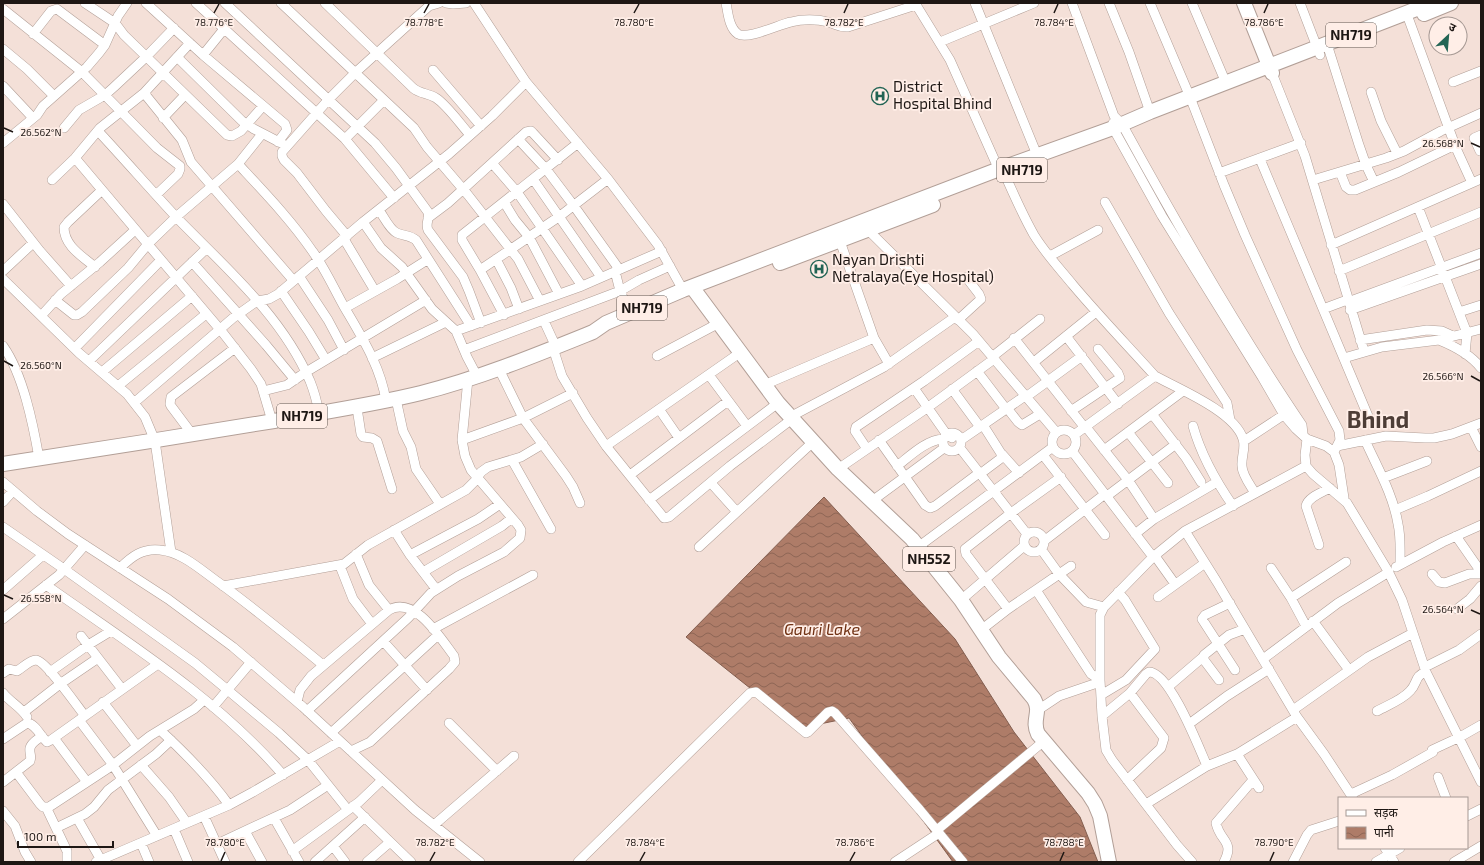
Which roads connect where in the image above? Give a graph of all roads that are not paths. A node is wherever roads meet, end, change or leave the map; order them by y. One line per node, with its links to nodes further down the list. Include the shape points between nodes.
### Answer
1 (85, 3): 26 (street)
2 (128, 3): 26 (street)
3 (146, 3): 28 (street)
4 (196, 3): 29 (street)
5 (325, 3): 36 (street)
6 (439, 3): 36 (street, via 429,6)
7 (446, 3): 8 (street)
8 (466, 3)
9 (474, 3): 46 (street)
10 (726, 3): 23 (street, via 734,29 740,35 750,35 803,20 848,27)
11 (975, 3): 27 (street)
12 (1034, 3): 27 (street)
13 (1072, 3): 68 (street)
14 (1109, 3): 60 (street)
15 (1150, 3): 57 (street)
16 (1192, 3): 48 (street)
17 (1244, 3): 40 (highway)
18 (1300, 3): 35 (street)
19 (1432, 3): 35 (highway, NH719)
20 (1451, 3): 25 (highway, NH719)
21 (226, 4): 55 (street)
22 (284, 4): 44 (street)
23 (915, 4): 31 (street)
24 (3, 9): 30 (street)
25 (1409, 20): 35 (highway, NH719); 70 (street)
26 (115, 23): 33 (street); 38 (street)
27 (983, 24): 31 (street); 84 (street)
28 (174, 28): 32 (street); 38 (street)
29 (224, 29): 37 (street); 61 (street)
30 (33, 34): 33 (street, via 51,11 57,9); 43 (street)
31 (940, 42): 93 (street)
32 (190, 43): 37 (street); 39 (street)
33 (105, 45): 43 (street)
34 (3, 49): 54 (street)
35 (1323, 50): 40 (highway, NH719); 91 (street)
36 (376, 52): 44 (street); 73 (street, via 418,92 431,95 439,101)
37 (203, 55): 58 (street)
38 (146, 57): 45 (street); 52 (street)
39 (177, 57): 45 (street); 65 (street)
40 (1271, 69): 48 (highway, NH719); 57 (highway, NH719); 79 (street)
41 (433, 70): 66 (street)
42 (1481, 71): 47 (street)
43 (82, 72): 52 (street); 54 (street)
44 (356, 72): 55 (street); 56 (street)
45 (162, 73): 51 (street); 53 (street)
46 (526, 82): 66 (street); 78 (street)
47 (1454, 82)
48 (1226, 83): 57 (highway, NH719)
49 (3, 86): 63 (street)
50 (1371, 92): 83 (street, via 1381,121)
51 (144, 93): 59 (street); 64 (street)
52 (105, 95): 59 (street); 69 (street, via 80,110)
53 (185, 95): 64 (street); 65 (street, via 227,135 236,134)
54 (54, 96): 63 (street)
55 (328, 99): 61 (street); 67 (street)
56 (384, 100): 67 (street); 88 (street, via 414,128)
57 (1192, 100): 60 (highway, NH719); 68 (highway, NH719); 95 (street)
58 (263, 106): 65 (street); 80 (street, via 287,127)
59 (121, 111): 71 (street); 108 (street, via 157,148 180,166 178,174)
60 (1150, 112): 68 (highway, NH719)
61 (316, 113): 75 (street); 80 (street)
62 (1481, 113): 70 (street)
63 (33, 118): 77 (street)
64 (163, 118): 103 (street, via 182,140 190,162)
65 (246, 124): 72 (street)
66 (481, 126): 73 (street)
67 (357, 127): 75 (street); 104 (street, via 379,147)
68 (1118, 127): 84 (highway, NH719); 93 (highway, NH719); 248 (street)
69 (64, 128)
70 (1448, 128): 81 (street); 83 (street)
71 (98, 131): 85 (street); 108 (street)
72 (262, 134): 80 (street); 89 (street)
73 (470, 135): 88 (street)
74 (1481, 135): 82 (street, via 1474,138)
75 (345, 139): 109 (street)
76 (518, 139): 87 (street, via 530,131); 90 (street); 92 (street)
77 (3, 143)
78 (578, 143): 87 (street); 97 (street)
79 (1301, 143): 86 (street); 100 (street)
80 (282, 144): 127 (street, via 284,160)
81 (1455, 145): 101 (street); 102 (street)
82 (1480, 151)
83 (1397, 153): 91 (street)
84 (1037, 156): 93 (highway, NH719)
85 (75, 158): 99 (street); 106 (street)
86 (1260, 159): 95 (street); 173 (street)
87 (558, 160): 92 (street)
88 (440, 162): 104 (street); 105 (street)
89 (238, 164): 103 (street); 140 (street, via 276,205)
90 (492, 164): 105 (street); 107 (street)
91 (1366, 164): 94 (street); 101 (street)
92 (546, 169): 96 (street); 113 (street)
93 (1002, 172): 122 (highway, NH719); 137 (street, via 1034,235)
94 (1340, 172): 100 (street); 101 (street, via 1346,187 1350,190)
95 (1219, 173): 282 (street, via 1304,364 1339,431 1340,440)
96 (533, 179): 107 (street); 117 (street)
97 (608, 179): 113 (street); 135 (street)
98 (1481, 179): 102 (street)
99 (52, 180)
100 (1313, 180): 132 (street)
101 (1374, 182)
102 (1472, 183): 114 (street)
103 (213, 186): 118 (street); 155 (street)
104 (409, 186): 109 (street); 120 (street, via 428,212)
105 (463, 189): 119 (street); 120 (street)
106 (102, 190): 124 (street); 145 (street, via 64,227 66,238 72,247)
107 (517, 192): 110 (street); 123 (street)
108 (156, 195): 118 (street)
109 (394, 198): 115 (street)
110 (504, 202): 119 (street); 128 (street)
111 (1105, 202): 255 (street, via 1169,313 1227,403)
112 (3, 205): 130 (street)
113 (574, 206): 117 (street); 148 (street)
114 (1418, 207): 126 (street); 132 (street)
115 (379, 210): 121 (street); 141 (street, via 395,232 416,240)
116 (1481, 212): 126 (street)
117 (560, 216): 123 (street); 152 (street)
118 (176, 217): 131 (street); 133 (street)
119 (485, 217): 134 (street); 147 (street, via 462,238)
120 (428, 218): 185 (street, via 426,227 463,277)
121 (364, 222): 127 (street); 150 (street, via 381,248)
122 (865, 226): 129 (highway, NH719); 159 (highway, NH719); 181 (street)
123 (543, 228): 128 (street); 158 (street)
124 (135, 230): 131 (street); 145 (street)
125 (1098, 230): 137 (street)
126 (1429, 234): 149 (street); 151 (street)
127 (346, 237): 140 (street); 161 (street)
128 (529, 237): 134 (street); 163 (street)
129 (840, 242): 159 (highway, NH719); 195 (street)
130 (33, 243): 146 (street); 157 (street)
131 (148, 244): 139 (street); 165 (street, via 128,268 77,315 69,312)
132 (1331, 245): 149 (street)
133 (207, 248): 142 (street); 167 (street)
134 (510, 249): 138 (street); 168 (street, via 522,265)
135 (662, 251): 144 (street); 148 (street)
136 (1481, 253): 151 (street)
137 (1050, 256): 174 (street)
138 (496, 259): 147 (street); 172 (street)
139 (161, 260): 154 (street); 202 (street)
140 (319, 260): 155 (street); 171 (street)
141 (427, 260): 150 (street); 187 (street)
142 (192, 262): 154 (street); 178 (street)
143 (1481, 264): 151 (street)
144 (670, 266): 159 (street); 162 (street)
145 (95, 267): 157 (street)
146 (4, 269)
147 (480, 270): 179 (street)
148 (617, 270): 152 (street); 162 (street)
149 (1339, 271): 169 (street)
150 (407, 273): 161 (street); 166 (street)
151 (1443, 273): 169 (street); 175 (street)
152 (601, 277): 158 (street)
153 (966, 277): 181 (street, via 981,299)
154 (176, 278): 164 (street); 216 (street)
155 (296, 278): 160 (street); 206 (street, via 328,320)
156 (3, 279): 180 (street)
157 (71, 286): 165 (street)
158 (582, 286): 163 (street)
159 (691, 290): 176 (highway, NH719); 186 (highway, NH552); 191 (highway, NH719, via 609,331)
160 (281, 291): 167 (street, via 269,299); 215 (street)
161 (375, 291): 171 (street)
162 (620, 291): 176 (street); 182 (street)
163 (559, 294): 168 (street)
164 (192, 296): 177 (street); 222 (street)
165 (55, 300): 180 (street)
166 (426, 300): 184 (street); 194 (street)
167 (258, 301): 178 (street); 223 (street, via 280,329)
168 (540, 301): 172 (street)
169 (1349, 304): 173 (street); 200 (street)
170 (1481, 305): 175 (street)
171 (345, 308): 194 (street)
172 (519, 309): 179 (street)
173 (1323, 309): 209 (street)
174 (1096, 312): 193 (street); 225 (street)
175 (1459, 312): 192 (street)
176 (630, 313): 191 (highway, NH719)
177 (206, 314): 188 (street); 230 (street)
178 (239, 314): 188 (street); 227 (street)
179 (504, 315): 185 (street)
180 (41, 316): 202 (street)
181 (957, 318): 199 (street); 218 (street)
182 (544, 320): 204 (street); 207 (street)
183 (1040, 320): 196 (street)
184 (446, 322): 190 (street); 213 (street)
185 (481, 323): 187 (street)
186 (719, 323): 208 (highway, NH552); 211 (street)
187 (471, 326): 190 (street)
188 (220, 329): 203 (street); 240 (street)
189 (1481, 329): 192 (street)
190 (456, 332): 207 (street)
191 (593, 332): 204 (highway, NH719)
192 (1467, 333): 197 (street); 210 (street)
193 (1066, 336): 212 (street); 217 (street)
194 (362, 338): 206 (street); 213 (street)
195 (874, 338): 218 (street); 229 (street)
196 (1014, 338): 214 (street); 217 (street)
197 (1446, 338): 198 (street); 198 (street, via 1442,331 1427,330); 210 (street, via 1451,345)
198 (1394, 340): 200 (street)
199 (979, 341): 214 (street); 231 (street)
200 (1362, 345): 209 (street)
201 (3, 346): 287 (street, via 18,372)
202 (75, 348): 216 (street)
203 (235, 348): 234 (street, via 258,377); 265 (street, via 170,400 171,406)
204 (554, 348): 220 (highway, NH719); 236 (street, via 559,371)
205 (1098, 349): 232 (street, via 1120,376 1119,380)
206 (344, 350): 215 (street)
207 (464, 350): 226 (street)
208 (741, 352): 224 (street); 229 (highway, NH552)
209 (1342, 354): 252 (street)
210 (1465, 354): 219 (street)
211 (657, 356)
212 (1082, 356): 228 (street); 232 (street)
213 (372, 358): 238 (street)
214 (993, 358): 221 (street); 237 (street)
215 (326, 360): 223 (street)
216 (89, 362): 222 (street)
217 (1034, 362): 228 (street)
218 (889, 364): 254 (street)
219 (1481, 368)
220 (499, 369): 226 (highway, NH719); 253 (street)
221 (977, 371): 233 (street); 245 (street)
222 (102, 372): 230 (street)
223 (306, 372): 227 (street); 249 (street)
224 (710, 375): 239 (street); 246 (street)
225 (1155, 376): 235 (street); 242 (street)
226 (472, 377): 238 (highway, NH719); 269 (street)
227 (295, 380): 234 (street, via 287,385)
228 (1048, 381): 237 (street); 247 (street)
229 (764, 385): 241 (highway, NH552)
230 (118, 386): 240 (street)
231 (914, 388): 244 (street); 281 (street, via 856,427 855,431)
232 (1106, 388): 242 (street); 247 (street)
233 (952, 389): 244 (street); 259 (street)
234 (263, 391): 256 (street)
235 (1183, 391): 251 (street); 255 (street, via 1218,410)
236 (573, 393): 253 (street); 278 (street)
237 (1026, 396): 245 (street); 250 (street)
238 (391, 400): 243 (highway, NH719); 320 (street, via 411,447 416,469)
239 (728, 401): 258 (street); 268 (street)
240 (135, 402): 272 (street, via 146,417)
241 (778, 403): 254 (highway, NH552); 258 (street)
242 (1118, 404): 261 (street)
243 (357, 408): 249 (highway, NH719); 310 (street, via 361,434 363,437 378,441)
244 (927, 408): 270 (street); 275 (street)
245 (1007, 408): 250 (street, via 1022,425); 259 (street)
246 (659, 409): 268 (street); 278 (street)
247 (1071, 411): 261 (street)
248 (1287, 412): 267 (street, via 1302,425); 273 (street)
249 (319, 413): 256 (highway, NH719)
250 (1040, 414): 263 (street)
251 (1152, 414): 264 (street); 277 (street)
252 (1368, 416)
253 (523, 418): 269 (street); 276 (street)
254 (791, 418): 274 (highway, NH552); 305 (street)
255 (1230, 420): 273 (street)
256 (272, 421): 265 (highway, NH719)
257 (1481, 423): 262 (street)
258 (747, 426): 316 (street)
259 (981, 426): 275 (street); 285 (street)
260 (1193, 426): 307 (street, via 1200,449)
261 (1086, 427): 266 (street); 283 (street)
262 (1471, 427): 271 (street, via 1434,438 1386,436); 280 (street)
263 (1056, 432): 266 (street, via 1066,430); 279 (street, via 1052,441)
264 (1128, 432): 283 (street); 290 (street)
265 (192, 434): 272 (highway, NH719)
266 (1074, 435): 284 (street, via 1076,442)
267 (1305, 436): 282 (street); 293 (street)
268 (679, 438): 298 (street)
269 (462, 440): 301 (street, via 468,464)
270 (879, 440): 281 (street); 292 (street)
271 (1365, 440): 282 (street); 302 (street)
272 (155, 441): 287 (highway, NH719); 344 (street)
273 (1244, 441): 313 (street, via 1242,470)
274 (813, 442): 294 (highway, NH552); 325 (street)
275 (953, 442): 292 (street, via 938,440 930,443); 296 (street); 299 (street)
276 (542, 444): 288 (street); 319 (street, via 569,481)
277 (1176, 444): 290 (street); 306 (street)
278 (606, 446): 298 (street)
279 (1053, 447): 284 (street, via 1062,454); 286 (street)
280 (1481, 447)
281 (867, 449): 294 (street)
282 (1336, 449): 315 (street)
283 (1104, 450): 303 (street)
284 (1072, 451): 314 (street)
285 (1002, 454): 296 (street, via 1000,459); 297 (street)
286 (1043, 455): 297 (street); 300 (street)
287 (39, 458): 291 (highway, NH719)
288 (512, 460): 301 (street, via 488,467); 331 (street)
289 (1426, 461): 302 (street)
290 (1152, 462): 303 (street); 308 (street)
291 (3, 464)
292 (897, 466): 299 (street)
293 (1306, 466): 309 (street); 313 (street)
294 (838, 469): 317 (highway, NH552)
295 (1481, 470): 324 (street)
296 (979, 473): 299 (street, via 932,508 925,505); 312 (street)
297 (1019, 473): 312 (street)
298 (630, 475): 316 (street)
299 (905, 477): 317 (street)
300 (1061, 477): 323 (street); 326 (street)
301 (478, 478): 320 (street, via 466,490); 321 (street)
302 (1383, 478): 324 (street)
303 (1128, 480): 314 (street); 328 (street)
304 (3, 482): 311 (street)
305 (710, 482): 316 (street, via 666,518 662,517); 325 (street)
306 (1201, 482)
307 (1217, 482): 322 (street); 328 (street)
308 (1168, 483)
309 (1330, 488): 315 (street); 340 (street, via 1306,503)
310 (392, 489)
311 (13, 491): 318 (street); 338 (street)
312 (994, 491): 326 (street); 342 (street)
313 (1256, 493): 322 (street)
314 (1106, 495): 323 (street); 335 (street)
315 (1344, 498): 358 (street)
316 (649, 500)
317 (872, 501): 342 (highway, NH552)
318 (3, 502)
319 (580, 503)
320 (440, 504): 332 (street)
321 (500, 504): 327 (street); 347 (street, via 478,519)
322 (1233, 506): 333 (street)
323 (1086, 509): 336 (street); 339 (street)
324 (1395, 510): 351 (street, via 1400,534)
325 (737, 512): 343 (street)
326 (1011, 513): 334 (street); 363 (street, via 965,548 966,554)
327 (512, 518): 357 (street); 368 (street, via 521,534 512,546)
328 (1154, 518): 335 (street)
329 (1481, 525): 337 (street)
330 (3, 527): 346 (street)
331 (551, 529)
332 (394, 530): 345 (street); 347 (street)
333 (1185, 531): 348 (street); 350 (street)
334 (1027, 534): 339 (street, via 1031,532 1042,536); 341 (street, via 1023,541)
335 (1135, 534): 348 (street)
336 (1105, 535)
337 (1456, 536): 351 (street); 359 (street)
338 (85, 545): 354 (street); 356 (street)
339 (1043, 545): 341 (street, via 1036,552 1030,552); 360 (street)
340 (1320, 545)
341 (1024, 546): 363 (street)
342 (918, 547): 374 (highway, NH552)
343 (699, 548)
344 (172, 552): 354 (street, via 142,552 130,558); 366 (street)
345 (356, 554): 352 (street); 379 (street, via 369,585)
346 (43, 555): 356 (street); 369 (street)
347 (410, 555): 357 (street)
348 (1154, 556): 364 (street); 371 (street)
349 (1346, 562): 373 (street)
350 (1205, 563): 364 (street); 375 (street)
351 (1400, 564): 358 (street)
352 (340, 566): 366 (street); 382 (street, via 353,599)
353 (1071, 566): 360 (street)
354 (120, 568): 397 (street, via 185,612)
355 (1271, 568): 373 (street)
356 (64, 569): 365 (street); 412 (street, via 195,663)
357 (423, 572): 368 (street)
358 (1388, 572): 383 (street); 388 (street, via 1402,600)
359 (1481, 573): 361 (street, via 1469,574 1444,583 1439,582)
360 (1059, 574): 370 (street); 376 (street, via 1086,602)
361 (1432, 574)
362 (533, 575): 387 (street)
363 (985, 579): 374 (street); 377 (street)
364 (1175, 584): 372 (street)
365 (46, 585): 381 (street); 386 (street)
366 (223, 586): 399 (street, via 266,617)
367 (1481, 586): 378 (street)
368 (436, 589): 380 (street)
369 (3, 590)
370 (1036, 590): 377 (street); 408 (street, via 1091,674)
371 (1118, 592): 376 (street); 416 (street, via 1126,600 1155,649 1126,680)
372 (1158, 597)
373 (1291, 598): 383 (street)
374 (961, 600): 385 (highway, NH552)
375 (1230, 603): 384 (street); 392 (street, via 1203,617 1203,622)
376 (1104, 607): 408 (street, via 1099,622)
377 (1008, 609): 385 (street)
378 (1457, 609)
379 (390, 610): 380 (street, via 395,606 402,606); 382 (street)
380 (414, 612): 387 (street, via 425,619); 391 (street)
381 (3, 619)
382 (372, 624): 399 (street)
383 (1310, 624): 396 (street); 403 (street)
384 (1245, 629): 392 (street, via 1229,635); 396 (street)
385 (981, 630): 421 (highway, NH552, via 1034,699)
386 (111, 631): 393 (street); 398 (street)
387 (436, 632): 400 (street); 413 (street, via 454,656 455,662)
388 (1413, 633): 403 (street); 404 (street)
389 (1481, 634): 404 (street)
390 (81, 636): 393 (street)
391 (383, 641): 400 (street); 422 (street)
392 (1218, 644): 394 (street); 402 (street)
393 (88, 645): 395 (street); 405 (street)
394 (1203, 657): 407 (street); 410 (street)
395 (98, 658): 409 (street); 411 (street)
396 (1263, 659): 401 (street)
397 (251, 662): 412 (street); 419 (street)
398 (158, 664): 411 (street); 417 (street)
399 (323, 665): 419 (street, via 298,693)
400 (404, 665): 413 (street); 433 (street)
401 (1269, 669): 425 (street); 430 (street)
402 (1235, 670)
403 (1349, 670): 425 (street)
404 (1425, 670): 423 (street, via 1405,695); 435 (street)
405 (50, 672): 406 (street, via 44,664 35,660 17,671 9,669); 409 (street)
406 (3, 673)
407 (1219, 680)
408 (1100, 681): 416 (street); 421 (street, via 1059,696)
409 (60, 684): 424 (street); 427 (street)
410 (1168, 687): 415 (street, via 1151,672 1146,674); 430 (street)
411 (122, 689): 418 (street)
412 (228, 690): 420 (street); 446 (street)
413 (427, 690): 442 (street, via 367,744)
414 (3, 693): 424 (street)
415 (1130, 693): 426 (street); 457 (street, via 1164,738 1161,748)
416 (1101, 695): 426 (street)
417 (204, 700): 420 (street); 432 (street)
418 (103, 702): 427 (street); 441 (street)
419 (297, 702): 422 (street)
420 (213, 707): 453 (street, via 252,741)
421 (1038, 710): 440 (highway, via 1035,729)
422 (307, 711): 433 (street)
423 (1377, 711)
424 (24, 712): 428 (street)
425 (1295, 713): 444 (street); 464 (street)
426 (1102, 716): 457 (street, via 1104,744 1108,755)
427 (82, 718): 436 (street); 448 (street)
428 (30, 723): 434 (street); 437 (street, via 23,724)
429 (449, 723): 451 (street)
430 (1189, 724): 450 (street)
431 (1481, 725): 435 (street)
432 (160, 730): 438 (street); 441 (street)
433 (331, 733): 439 (street)
434 (42, 736): 436 (street, via 47,742); 447 (street, via 31,746)
435 (1458, 737): 461 (street); 464 (street)
436 (54, 738): 460 (street)
437 (3, 739)
438 (171, 740): 449 (street); 467 (street)
439 (340, 741): 442 (street); 446 (street)
440 (1039, 745): 483 (street); 509 (highway, via 1088,793 1095,804 1100,816)
441 (137, 746): 448 (street)
442 (351, 751): 456 (street)
443 (40, 752): 447 (street)
444 (1237, 754): 450 (street); 458 (street)
445 (514, 756): 451 (street)
446 (308, 760): 453 (street); 462 (street)
447 (30, 762): 452 (street)
448 (113, 765): 455 (street); 460 (street)
449 (141, 765): 455 (street); 478 (street, via 169,797)
450 (1207, 766): 466 (street)
451 (497, 771): 479 (street)
452 (16, 772): 459 (street); 468 (street, via 40,804)
453 (283, 775): 467 (street)
454 (1438, 777): 465 (street)
455 (122, 779): 475 (street, via 105,792 94,807); 484 (street)
456 (382, 780): 469 (street); 479 (street)
457 (1127, 780): 466 (street)
458 (1253, 780): 463 (street); 511 (street, via 1216,823 1228,847 1229,852)
459 (3, 782)
460 (87, 782): 468 (street, via 53,806)
461 (1481, 782)
462 (328, 785): 469 (street); 476 (street)
463 (1259, 788)
464 (1352, 796)
465 (1446, 797)
466 (1146, 804): 510 (street)
467 (229, 805): 472 (street)
468 (46, 807): 480 (street)
469 (351, 808): 474 (street); 491 (street)
470 (1481, 809): 473 (street)
471 (3, 811): 494 (street, via 15,826)
472 (204, 816): 478 (street); 487 (street)
473 (1468, 816)
474 (365, 817): 485 (street); 488 (street)
475 (77, 818): 480 (street); 493 (street)
476 (274, 818): 482 (street); 491 (street)
477 (1338, 820): 512 (street, via 1311,830)
478 (187, 823): 481 (street)
479 (434, 825): 505 (street)
480 (56, 828): 495 (street, via 67,851)
481 (174, 829): 484 (street); 497 (street)
482 (245, 831): 487 (street); 499 (street)
483 (938, 831): 506 (street, via 835,713 828,712 806,733 759,694 753,692); 507 (street); 508 (street)
484 (157, 836): 486 (street)
485 (390, 842): 503 (street); 504 (street)
486 (141, 843): 493 (street); 496 (street)
487 (217, 844): 498 (street)
488 (333, 846): 501 (street); 502 (street)
489 (1481, 846): 514 (street)
490 (1398, 849): 492 (street)
491 (292, 851): 500 (street)
492 (1389, 855): 513 (street)
493 (99, 861)
494 (31, 862)
495 (67, 862)
496 (149, 862)
497 (188, 862)
498 (225, 862)
499 (262, 862)
500 (299, 862)
501 (315, 862)
502 (345, 862)
503 (367, 862)
504 (411, 862)
505 (480, 862)
506 (578, 862)
507 (895, 862)
508 (963, 862)
509 (1109, 862)
510 (1192, 862)
511 (1224, 862)
512 (1293, 862)
513 (1376, 862)
514 (1454, 862)

